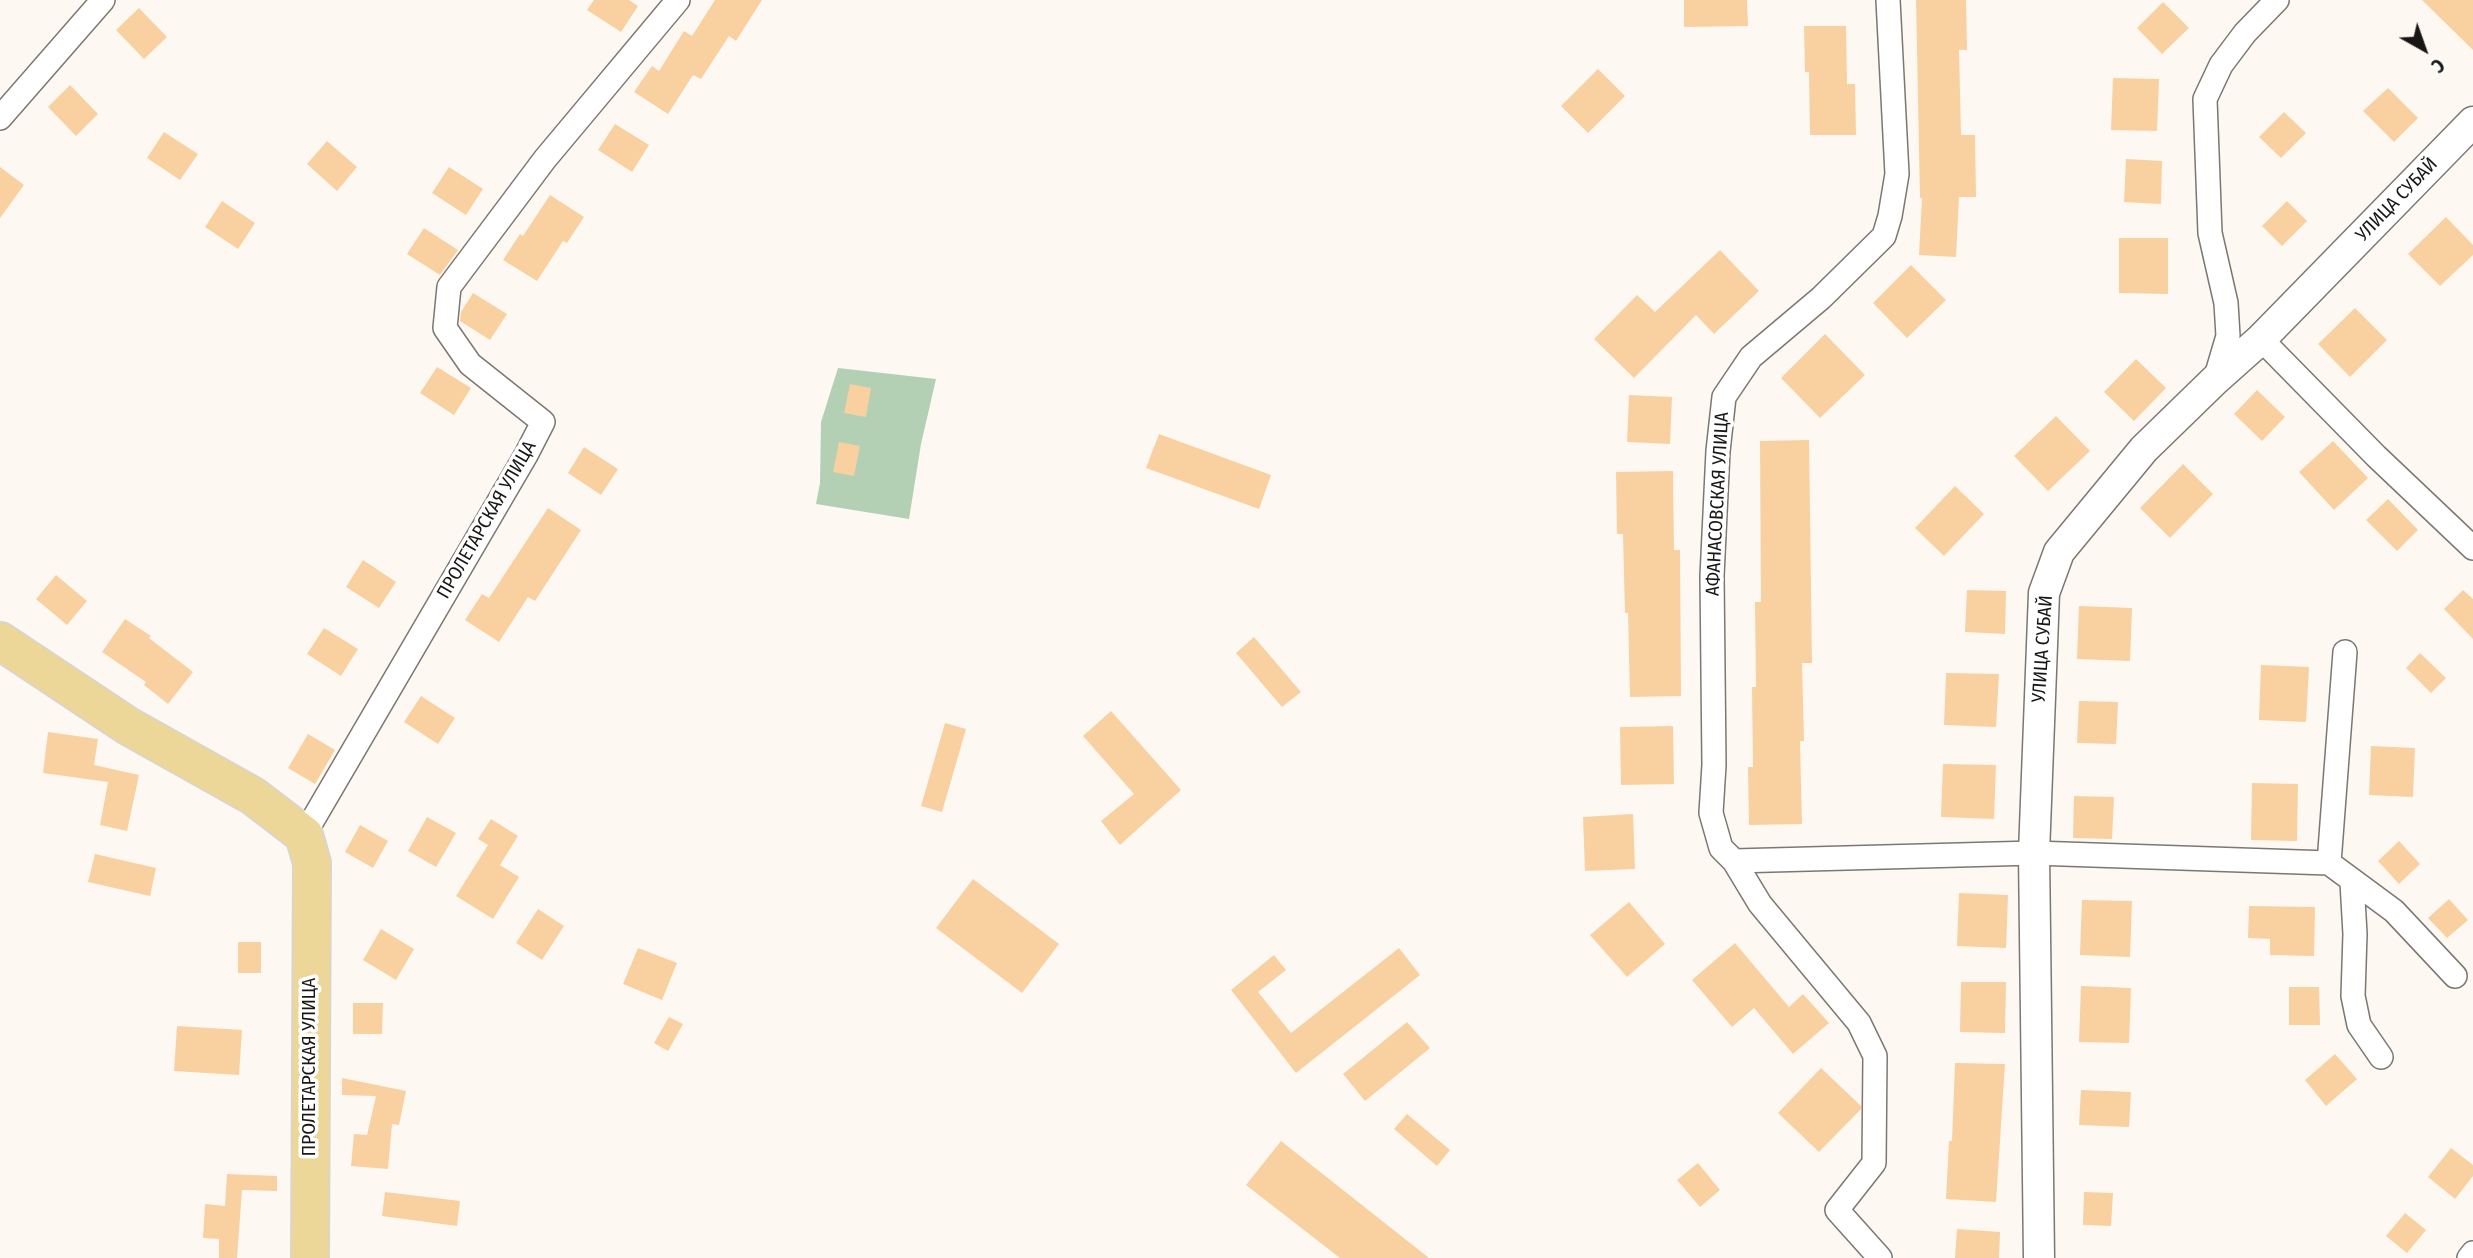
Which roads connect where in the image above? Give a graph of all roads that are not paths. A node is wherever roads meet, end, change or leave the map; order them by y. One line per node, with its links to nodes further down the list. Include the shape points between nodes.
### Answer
1 (103, 0): 5 (street)
2 (678, 0): 12 (street, ПРОЛЕТАРСКАЯ УЛИЦА, via 545,159 449,287 445,328 470,364 543,422)
3 (1888, 0): 14 (street, АФАНАСОВСКАЯ УЛИЦА, via 1897,174 1884,236 1751,357 1724,397 1712,576 1711,813 1721,848)
4 (2277, 0): 8 (street, УЛИЦА СУБАЙ, via 2221,65 2205,99 2210,233 2226,303 2228,335)
5 (0, 118)
6 (2473, 122): 7 (street, УЛИЦА СУБАЙ)
7 (2261, 339): 8 (street, УЛИЦА СУБАЙ); 9 (street)
8 (2215, 380): 13 (street, УЛИЦА СУБАЙ, via 2144,449 2059,552 2044,593)
9 (2465, 542)
10 (0, 641): 12 (main road, via 128,726 253,796)
11 (2345, 652): 15 (street)
12 (304, 835): 20 (main road, ПРОЛЕТАРСКАЯ УЛИЦА, via 312,863)
13 (2034, 853): 14 (street); 15 (street); 22 (street, УЛИЦА СУБАЙ)
14 (1734, 861): 21 (street, АФАНАСОВСКАЯ УЛИЦА, via 1760,904 1860,1023 1875,1056 1874,1163 1837,1210)
15 (2329, 863): 16 (street)
16 (2352, 882): 17 (street, via 2394,911); 18 (street, via 2353,996 2359,1025)
17 (2455, 976)
18 (2381, 1057)
19 (2473, 1253): 23 (street)
20 (310, 1258)
21 (1880, 1258)
22 (2039, 1258)
23 (2469, 1258)

